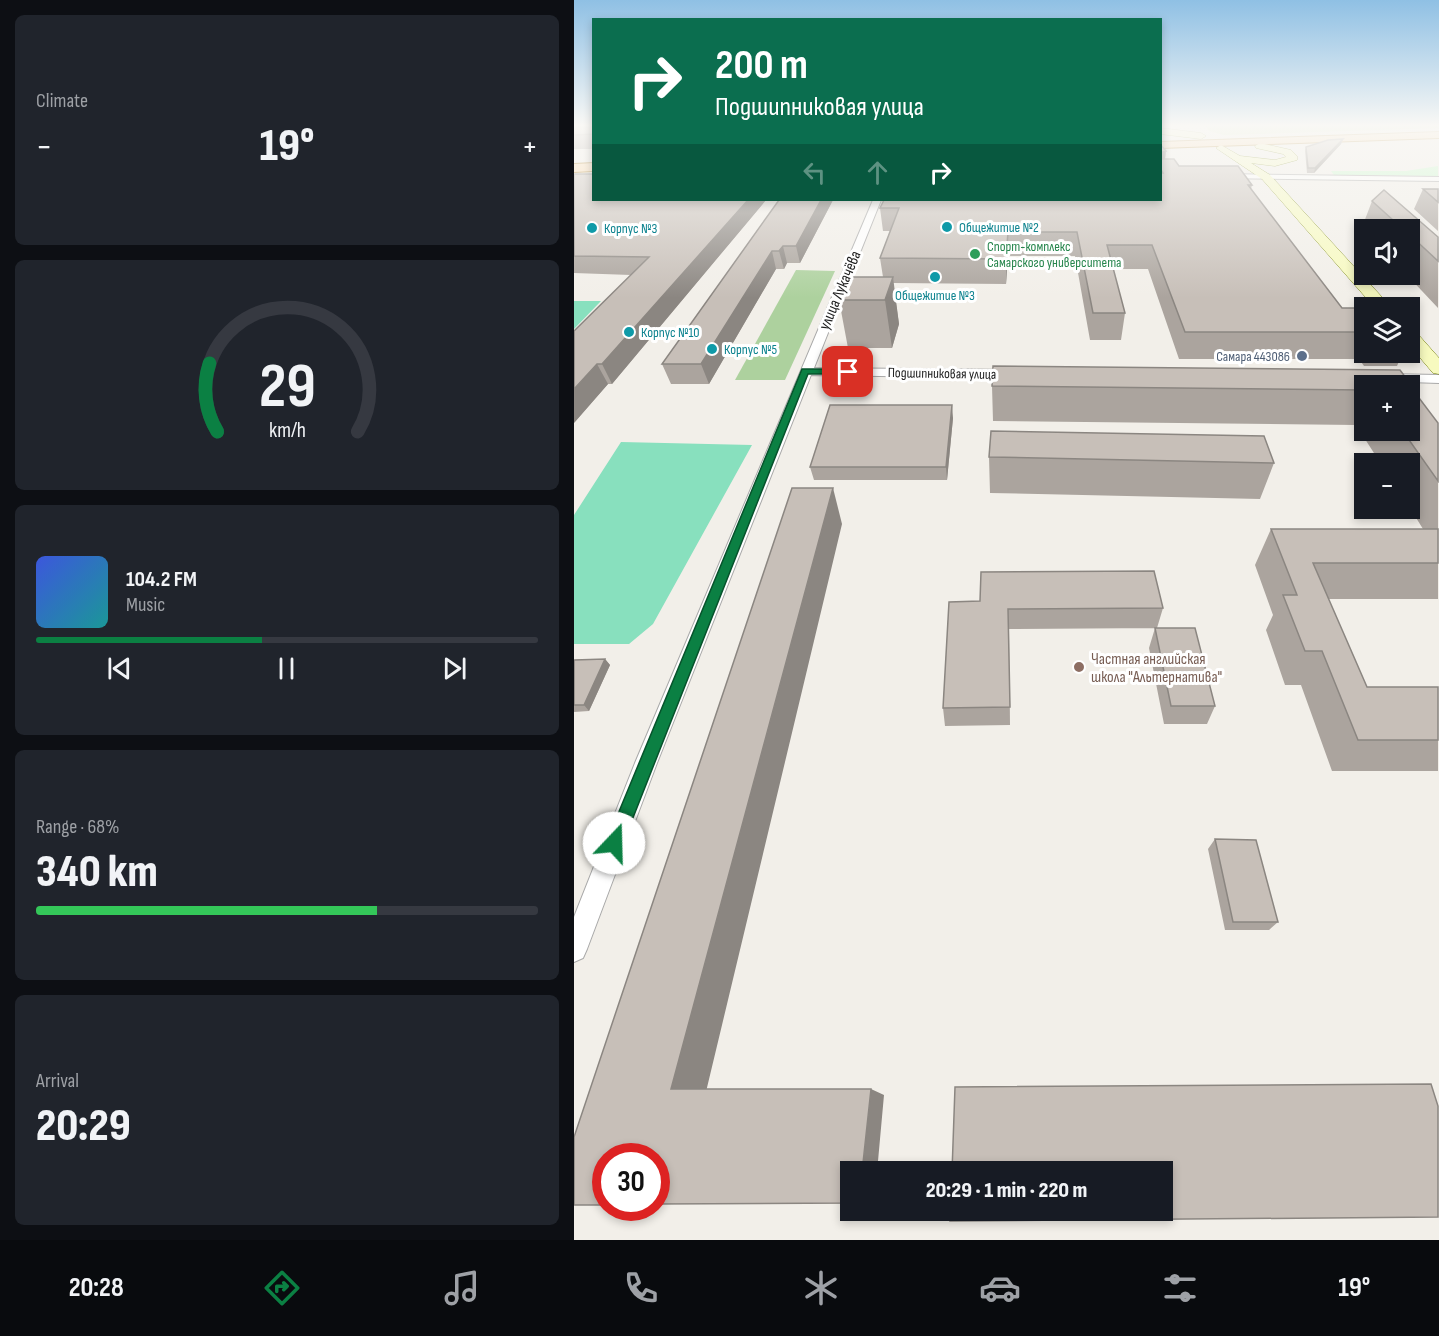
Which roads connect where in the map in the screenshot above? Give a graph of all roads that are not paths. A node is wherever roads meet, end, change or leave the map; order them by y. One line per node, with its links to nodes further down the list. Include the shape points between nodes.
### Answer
1 (1270, 182): 3 (main road)
2 (877, 201): 6 (street, улица Лукачёва)
3 (1374, 297)
4 (1420, 348): 5 (main road)
5 (1438, 369)
6 (805, 371): 7 (street, Подшипниковая улица); 10 (street, улица Лукачёва)
7 (1024, 374)
8 (1420, 379): 9 (street)
9 (1438, 379)
10 (574, 949)

